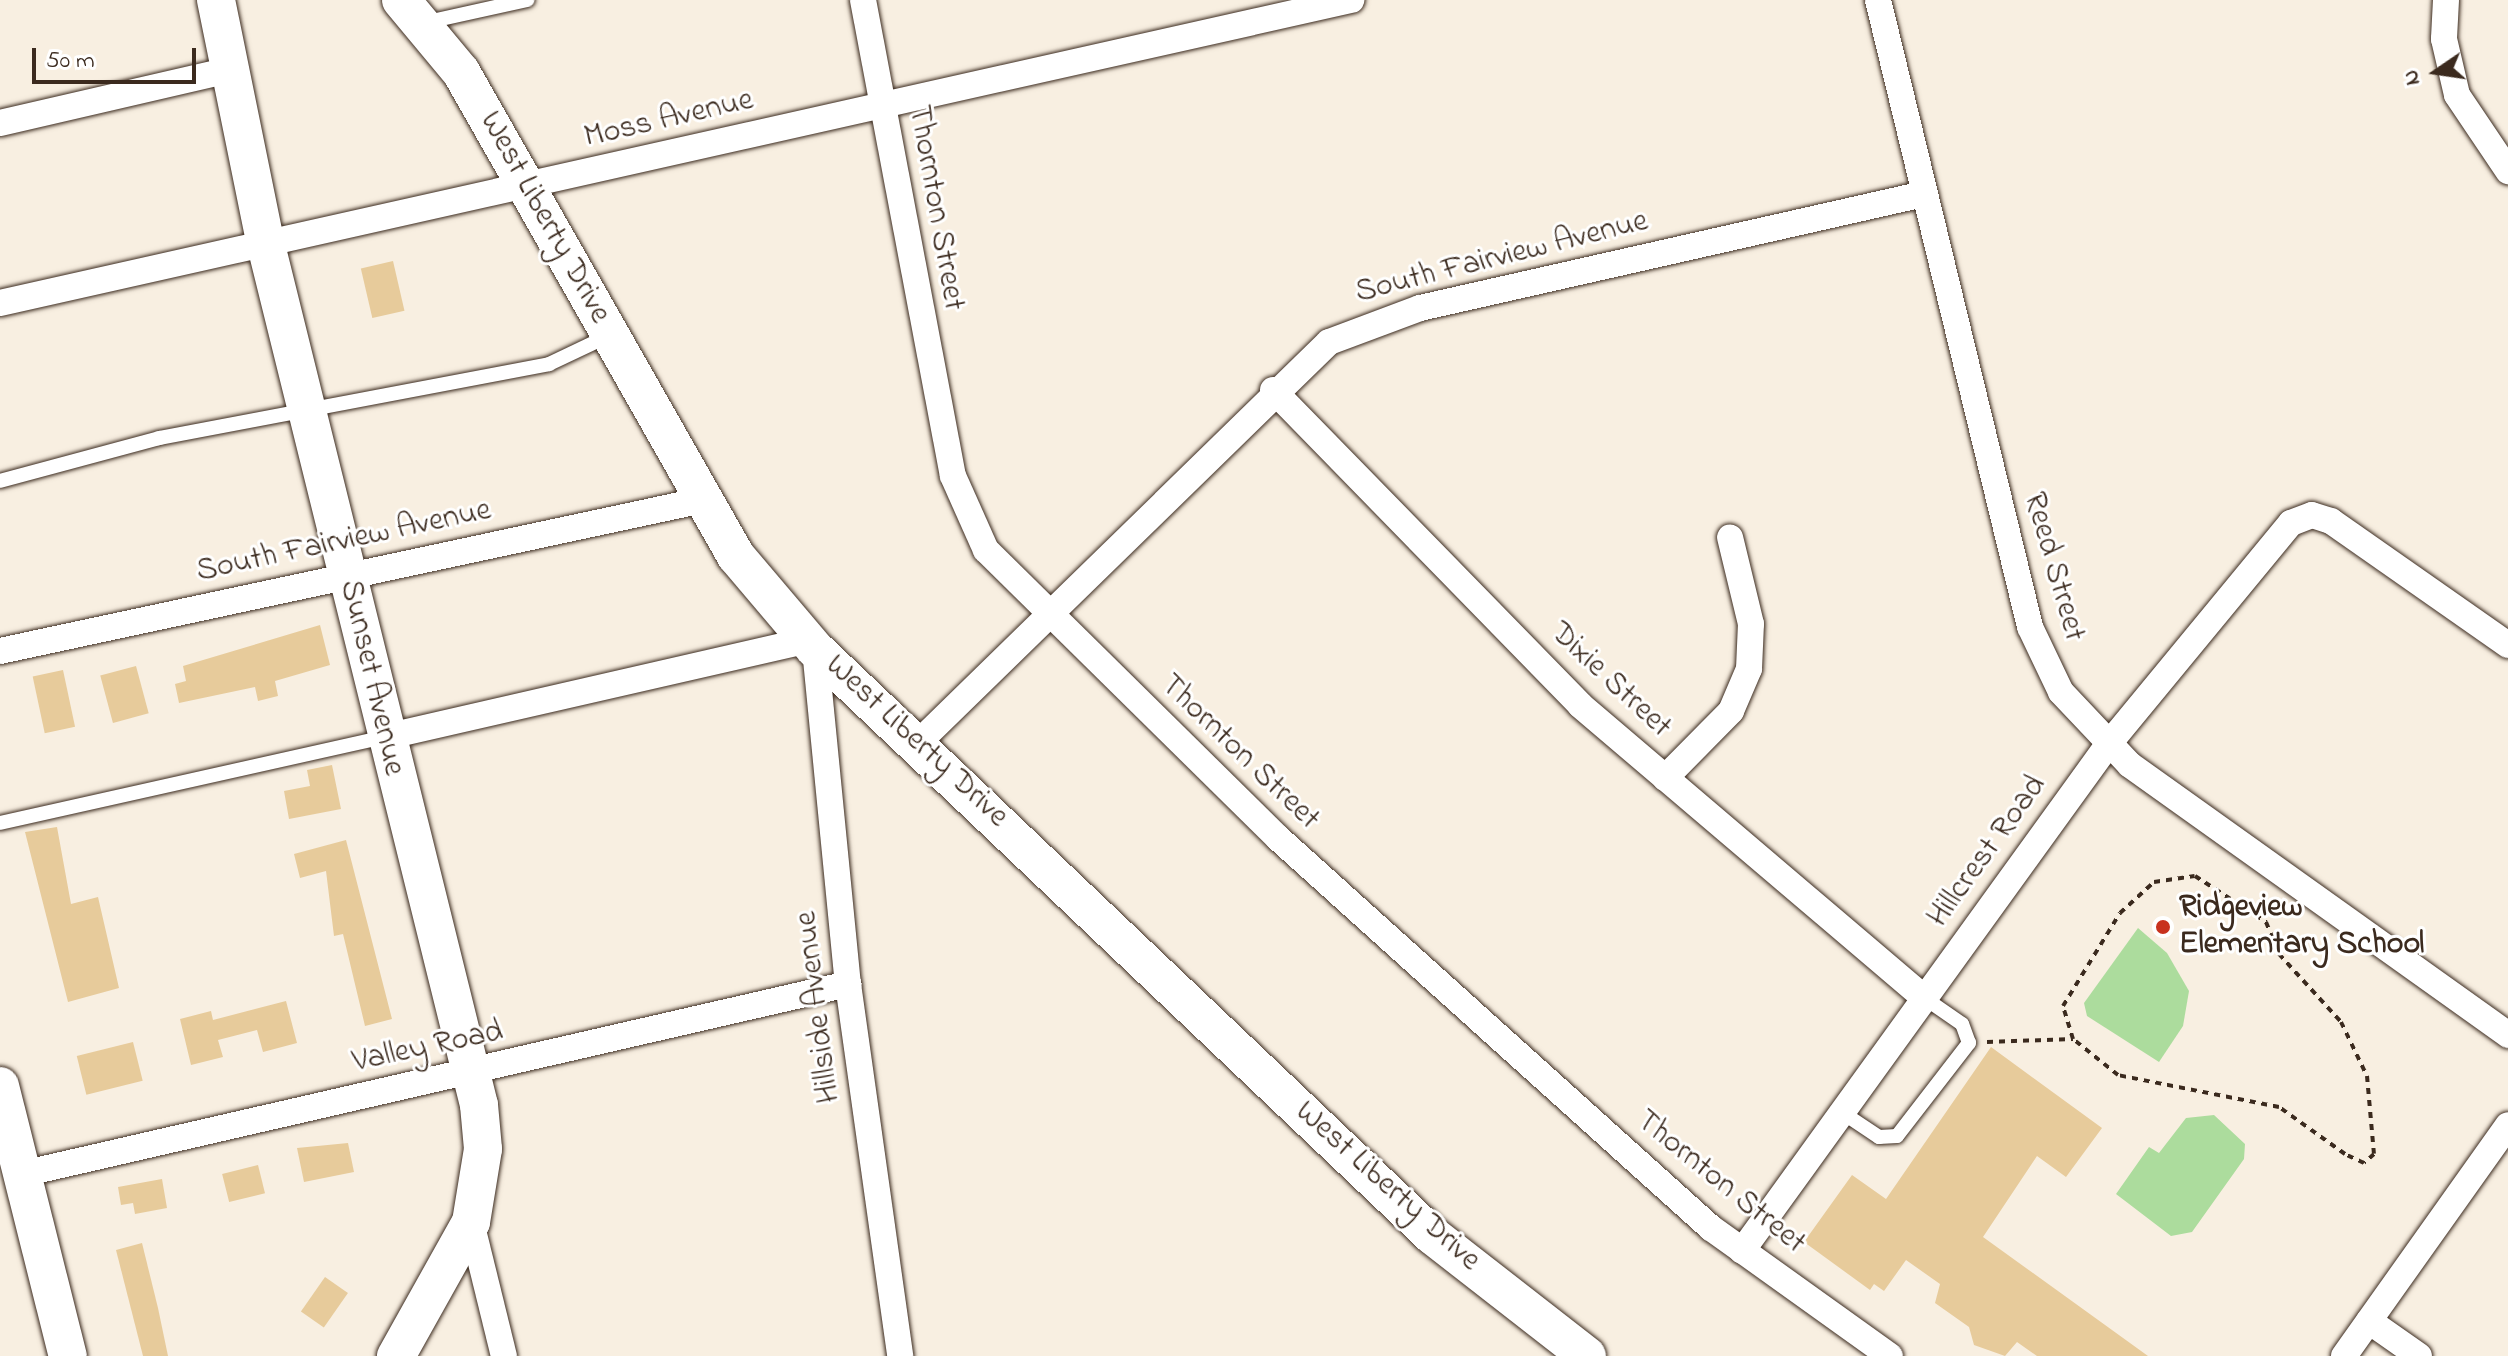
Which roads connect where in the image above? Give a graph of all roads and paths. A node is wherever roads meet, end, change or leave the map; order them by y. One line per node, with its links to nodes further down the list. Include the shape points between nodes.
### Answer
1 (216, 0): 8 (main road, Sunset Avenue)
2 (527, 0): 7 (lane)
3 (863, 0): 9 (street, Thornton Street)
4 (1351, 0): 9 (street, Moss Avenue)
5 (1878, 0): 13 (street, Reed Street)
6 (2446, 0): 11 (street, via 2444,39 2457,95)
7 (412, 12): 12 (main road, West Liberty Drive, via 461,72)
8 (230, 70): 10 (street); 14 (main road, Sunset Avenue)
9 (883, 107): 12 (street, Moss Avenue); 23 (street, Thornton Street, via 953,476 986,550)
10 (0, 123)
11 (2508, 171)
12 (527, 187): 14 (street, Moss Avenue); 16 (main road, West Liberty Drive)
13 (1924, 194): 17 (street, South Fairview Avenue, via 1420,308 1329,342); 29 (street, Reed Street, via 2030,627 2061,692)
14 (266, 245): 15 (street, Moss Avenue); 18 (main road, Sunset Avenue)
15 (0, 303)
16 (610, 335): 18 (lane, via 549,364); 20 (main road, West Liberty Drive)
17 (1273, 390): 23 (street, South Fairview Avenue); 30 (street, Dixie Street, via 1580,705)
18 (306, 408): 19 (lane); 22 (main road, Sunset Avenue)
19 (0, 481)
20 (703, 500): 22 (street, South Fairview Avenue); 24 (main road, West Liberty Drive, via 736,556)
21 (1730, 537): 30 (street, via 1751,624 1749,669 1731,711)
22 (347, 576): 26 (street, South Fairview Avenue); 27 (main road, Sunset Avenue)
23 (1045, 614): 28 (street, South Fairview Avenue); 43 (street, Thornton Street, via 1278,838)
24 (811, 645): 27 (street); 28 (main road, West Liberty Drive); 32 (street, Hillside Avenue)
25 (2508, 645): 29 (street, Hillcrest Road, via 2331,521 2312,515 2291,523)
26 (0, 651)
27 (385, 737): 31 (lane); 37 (main road, Sunset Avenue)
28 (919, 742): 49 (main road, West Liberty Drive, via 1433,1236)
29 (2107, 746): 33 (street, Hillcrest Road); 34 (street, Reed Street)
30 (1665, 778): 33 (street, Dixie Street)
31 (0, 823)
32 (848, 984): 37 (street, Valley Road); 48 (street, Hillside Avenue)
33 (1923, 997): 36 (lane, via 1962,1024); 39 (street, Hillcrest Road)
34 (2508, 1035)
35 (2073, 1039): 35 (path, via 2063,1006 2120,913 2154,882 2195,876 2266,922 2279,954 2341,1022 2367,1076 2374,1154 2364,1163 2345,1154 2279,1107 2118,1075); 36 (path)
36 (1969, 1043): 39 (lane, via 1897,1136 1879,1137)
37 (471, 1074): 41 (street, Valley Road); 42 (main road, Sunset Avenue, via 483,1149)
38 (0, 1086): 41 (main road)
39 (1840, 1111): 43 (street, Hillcrest Road)
40 (2508, 1125): 44 (street)
41 (22, 1174): 45 (main road)
42 (471, 1222): 46 (main road); 47 (street, Sunset Avenue)
43 (1742, 1251): 50 (street, Thornton Street)
44 (2369, 1321): 51 (street); 52 (street)
45 (68, 1356)
46 (396, 1356)
47 (504, 1356)
48 (900, 1356)
49 (1587, 1356)
50 (1890, 1356)
51 (2344, 1356)
52 (2419, 1356)

